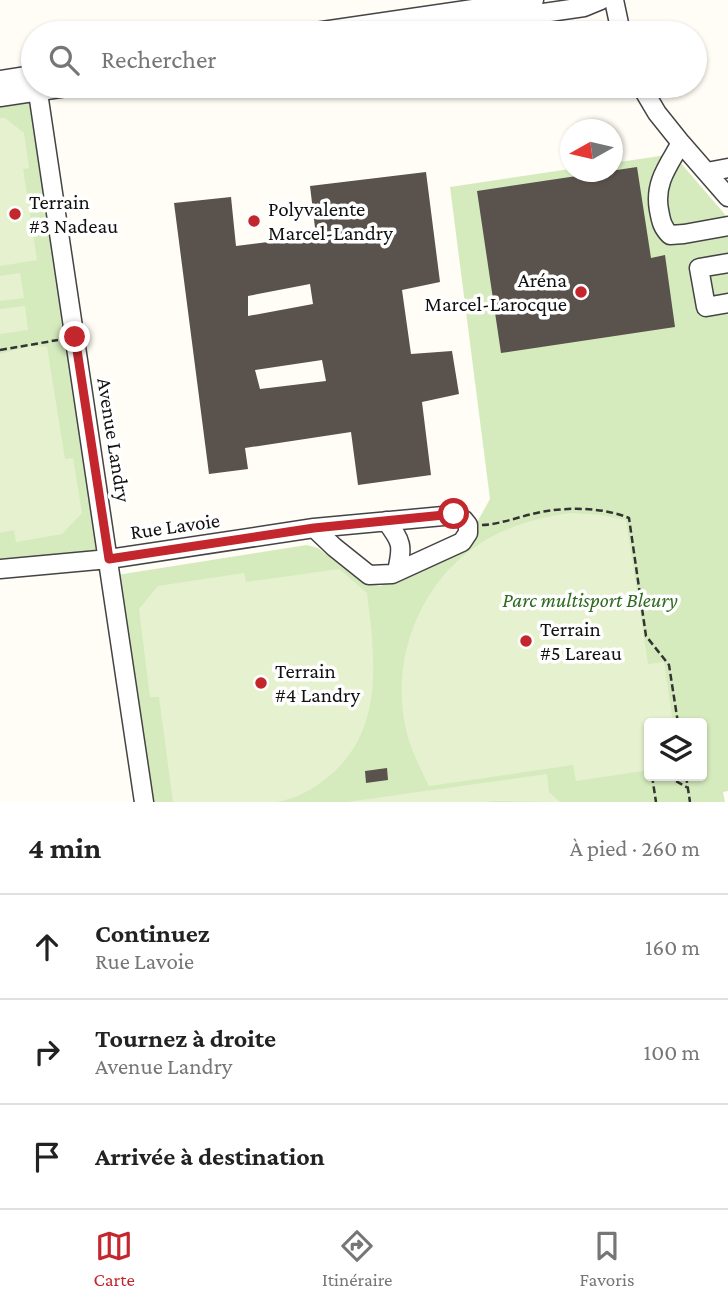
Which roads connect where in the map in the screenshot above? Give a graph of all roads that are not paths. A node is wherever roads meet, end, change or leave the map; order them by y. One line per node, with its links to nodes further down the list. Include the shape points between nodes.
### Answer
1 (601, 0): 3 (street, via 584,7)
2 (614, 0): 5 (street)
3 (537, 5): 4 (street)
4 (447, 21)
5 (618, 21)
6 (0, 80): 7 (street)
7 (21, 82)
8 (21, 89): 9 (street)
9 (0, 97)
10 (38, 98): 21 (street, Avenue Landry)
11 (648, 98): 12 (street)
12 (681, 144): 14 (street); 16 (street, via 659,183 662,228 670,234 684,234)
13 (728, 168): 14 (street)
14 (707, 172): 15 (street)
15 (728, 197)
16 (728, 226)
17 (728, 263): 18 (street, via 699,268 706,307)
18 (728, 303)
19 (386, 521): 20 (street, Rue Lavoie); 23 (street, via 400,544); 23 (street, Rue Lavoie, via 454,514 468,525 462,542)
20 (314, 528): 21 (street, Rue Lavoie); 23 (street, via 369,575)
21 (109, 559): 22 (street, Rue Lavoie); 24 (street, Avenue Landry)
22 (0, 569)
23 (397, 571)
24 (144, 802)

